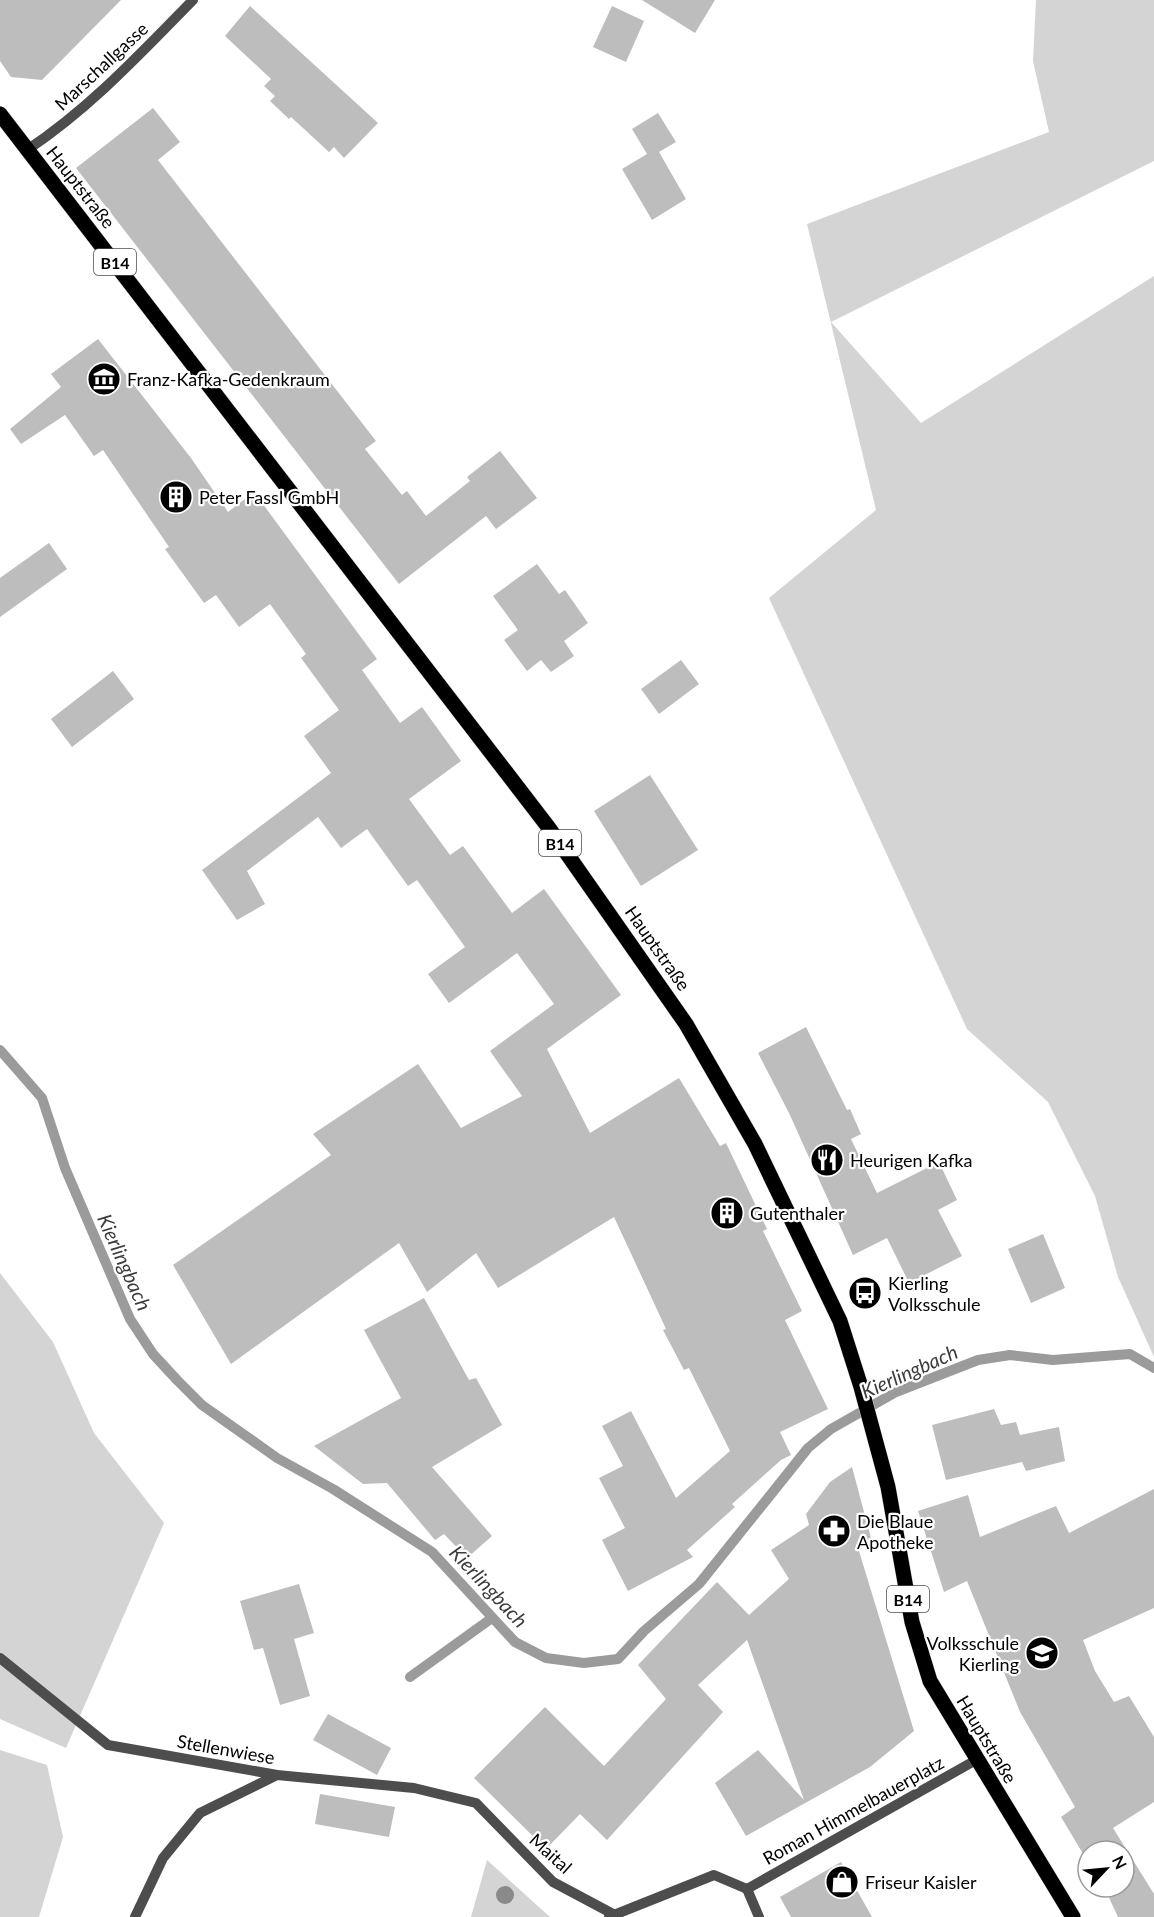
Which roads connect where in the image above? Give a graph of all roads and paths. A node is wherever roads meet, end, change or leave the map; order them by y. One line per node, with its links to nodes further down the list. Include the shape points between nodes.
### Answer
1 (193, 0): 3 (street, Marschallgasse, via 98,96)
2 (0, 114): 3 (main road, Hauptstraße / B14)
3 (27, 150): 5 (main road, Hauptstraße / B14, via 528,800 657,979 739,1114 840,1321 888,1487 915,1633 930,1681)
4 (0, 1658): 6 (street, Stellenwiese, via 108,1745)
5 (976, 1760): 8 (street, Roman Himmelbauerplatz); 12 (main road, Hauptstraße / B14)
6 (278, 1775): 7 (street, Stellenwiese, via 414,1788); 10 (street, via 201,1813 163,1857)
7 (476, 1803): 9 (street, Maital, via 553,1881)
8 (747, 1889): 9 (street, via 714,1875); 11 (street)
9 (611, 1916)
10 (135, 1917)
11 (759, 1917)
12 (1073, 1917)

